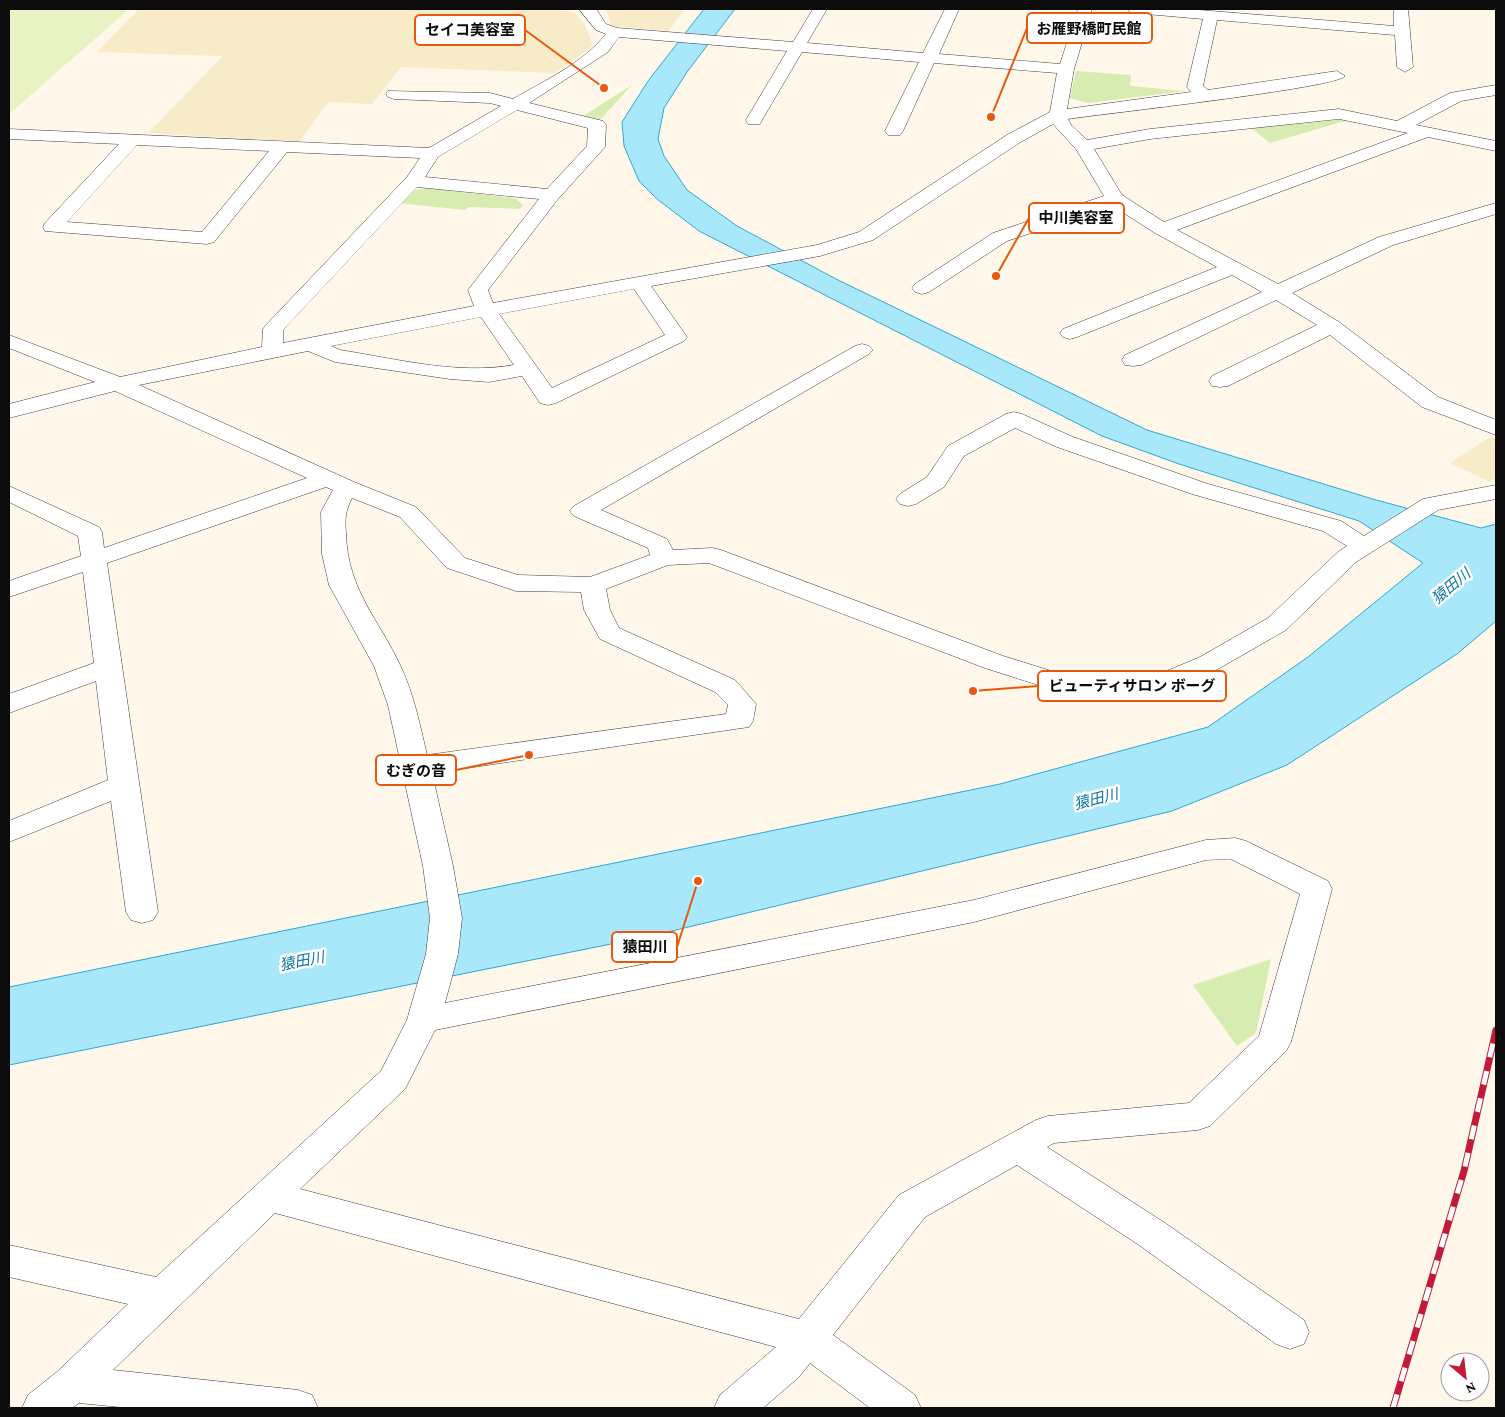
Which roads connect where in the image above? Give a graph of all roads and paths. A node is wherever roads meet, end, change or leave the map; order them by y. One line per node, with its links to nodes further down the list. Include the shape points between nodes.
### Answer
1 (586, 9): 10 (street, via 601,27)
2 (820, 9): 11 (street)
3 (952, 9): 12 (street)
4 (1085, 9): 14 (street)
5 (1135, 9): 8 (street)
6 (1401, 9): 9 (street)
7 (1272, 14): 8 (street); 9 (street)
8 (1211, 15): 18 (street, via 1195,87)
9 (1402, 31): 13 (street)
10 (615, 32): 11 (street); 19 (street, via 602,49)
11 (796, 47): 12 (street); 21 (street)
12 (927, 58): 14 (street); 23 (street)
13 (1405, 66)
14 (1066, 69): 20 (street)
15 (1337, 76): 18 (street)
16 (1496, 90): 22 (street, via 1456,97)
17 (394, 94): 19 (street, via 490,98)
18 (1203, 95): 20 (street)
19 (516, 104): 30 (street); 32 (street, via 597,125 596,147)
20 (1058, 115): 28 (street, via 1063,127); 37 (street, via 1013,139 866,236 820,250)
21 (754, 120)
22 (1400, 126): 24 (street); 28 (street, via 1339,114 1160,132)
23 (894, 131)
24 (1427, 132): 29 (street); 35 (street)
25 (9, 134): 26 (street)
26 (132, 140): 27 (street); 27 (street, via 52,227 206,238)
27 (282, 146): 30 (street)
28 (1083, 146): 33 (street)
29 (1496, 146)
30 (432, 153): 31 (street)
31 (413, 181): 32 (street); 46 (street, via 273,329)
32 (552, 195): 40 (street, via 478,290)
33 (1115, 199): 35 (street); 38 (street, via 1000,237)
34 (1496, 208): 39 (street, via 1386,240)
35 (1162, 230): 36 (street)
36 (1233, 268): 39 (street); 42 (street)
37 (639, 282): 40 (street); 48 (street, via 677,337 548,398)
38 (922, 288)
39 (1279, 293): 41 (street); 47 (street)
40 (486, 310): 44 (street); 48 (street)
41 (1332, 326): 49 (street); 52 (street, via 1430,402)
42 (1070, 333)
43 (9, 341): 50 (street)
44 (310, 344): 46 (street); 48 (street, via 335,356 450,373 489,376)
45 (862, 350): 58 (street, via 582,511 658,544)
46 (273, 352): 50 (street)
47 (1133, 360)
48 (528, 369)
49 (1220, 380)
50 (116, 383): 51 (street); 53 (street)
51 (9, 411)
52 (1496, 428)
53 (338, 482): 59 (street); 60 (street, via 408,512 456,563 516,582); 64 (street, via 333,512 334,554 342,585 390,674 402,704)
54 (1496, 492): 57 (street, via 1430,504)
55 (9, 493): 59 (street, via 90,532)
56 (908, 499): 57 (street, via 936,482 956,451 1014,418 1065,442 1200,489 1332,526)
57 (1369, 543): 58 (street, via 1347,557 1277,624 1209,663 1147,690 1089,692 994,662 712,555)
58 (664, 558): 60 (street)
59 (93, 559): 61 (street); 62 (street)
60 (593, 585): 64 (street, via 597,610 609,633 725,686 742,704 739,721)
61 (9, 589)
62 (108, 667): 63 (street); 65 (street)
63 (9, 704)
64 (415, 766): 68 (street, via 438,866 446,918 442,954)
65 (123, 785): 66 (street); 67 (street)
66 (9, 832)
67 (142, 912)
68 (428, 1006): 69 (street, via 974,911 1206,850 1235,848 1317,889 1274,1042 1198,1116 1048,1130); 70 (street, via 393,1080)
69 (1018, 1148): 73 (street, via 1152,1234); 74 (street, via 912,1206)
70 (268, 1196): 72 (street); 74 (street)
71 (9, 1261): 72 (street)
72 (163, 1295): 75 (street)
73 (1290, 1332)
74 (807, 1338): 78 (street, via 785,1365); 79 (street)
75 (72, 1384): 76 (street); 77 (street)
76 (42, 1408)
77 (298, 1408)
78 (734, 1408)
79 (901, 1408)

